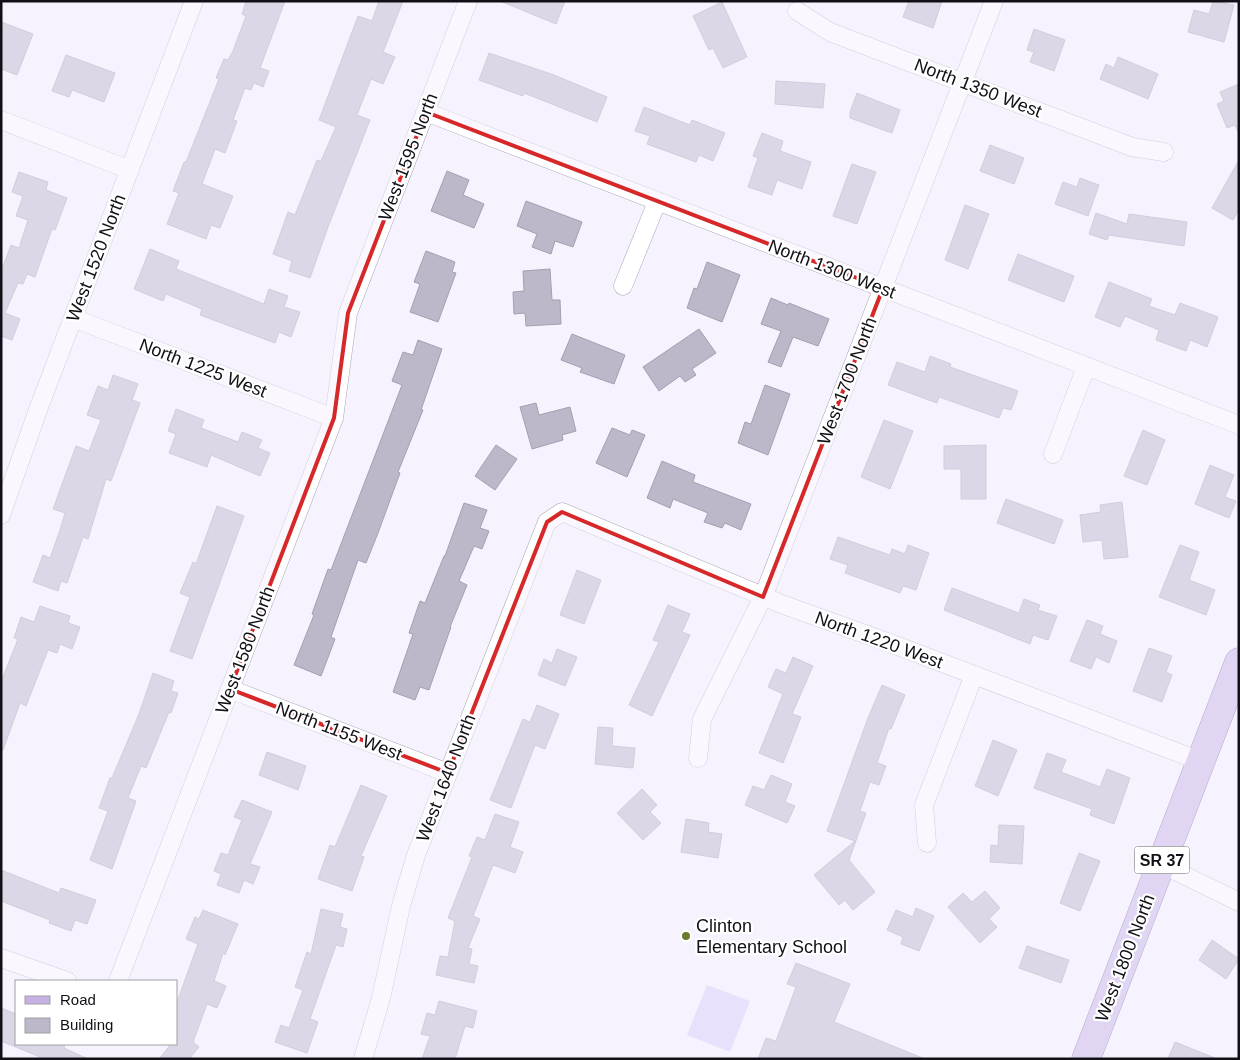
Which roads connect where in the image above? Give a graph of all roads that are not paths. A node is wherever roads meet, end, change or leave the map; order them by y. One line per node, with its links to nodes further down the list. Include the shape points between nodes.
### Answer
1 (194, 1): 9 (street, West 1520 North)
2 (468, 1): 6 (street, West 1595 North)
3 (994, 1): 5 (street, West 1700 North)
4 (798, 11): 5 (street, North 1350 West, via 830,32)
5 (963, 83): 8 (street, North 1350 West, via 1132,147); 12 (street, West 1700 North)
6 (426, 112): 10 (street, North 1300 West); 13 (street, West 1595 North)
7 (1, 120): 9 (street)
8 (1164, 152)
9 (130, 170): 14 (street, West 1520 North)
10 (657, 202): 11 (street); 12 (street, North 1300 West)
11 (623, 286)
12 (883, 288): 15 (street, North 1300 West); 21 (street, West 1700 North)
13 (348, 313): 16 (street, West 1580 North)
14 (73, 318): 16 (street, North 1225 West); 20 (street, West 1520 North)
15 (1086, 367): 17 (street, North 1300 West); 18 (street)
16 (334, 418): 24 (street, West 1580 North)
17 (1239, 425)
18 (1053, 454)
19 (562, 512): 21 (street, North 1220 West); 27 (street, West 1640 North, via 547,522)
20 (1, 515)
21 (763, 597): 23 (street, North 1220 West); 25 (street, West 1700 North, via 702,719)
22 (1239, 662): 26 (main road, West 1800 North / SR 37)
23 (974, 675): 26 (street, North 1220 West); 28 (street, via 924,805)
24 (230, 689): 27 (street, North 1155 West); 33 (street, West 1580 North)
25 (698, 758)
26 (1200, 761): 29 (main road, West 1800 North / SR 37)
27 (448, 773): 34 (street, West 1640 North, via 403,898 381,998)
28 (927, 844)
29 (1161, 864): 30 (street); 35 (main road, West 1800 North / SR 37)
30 (1239, 902)
31 (1, 958): 32 (street)
32 (64, 980)
33 (118, 980)
34 (363, 1059)
35 (1086, 1059)

